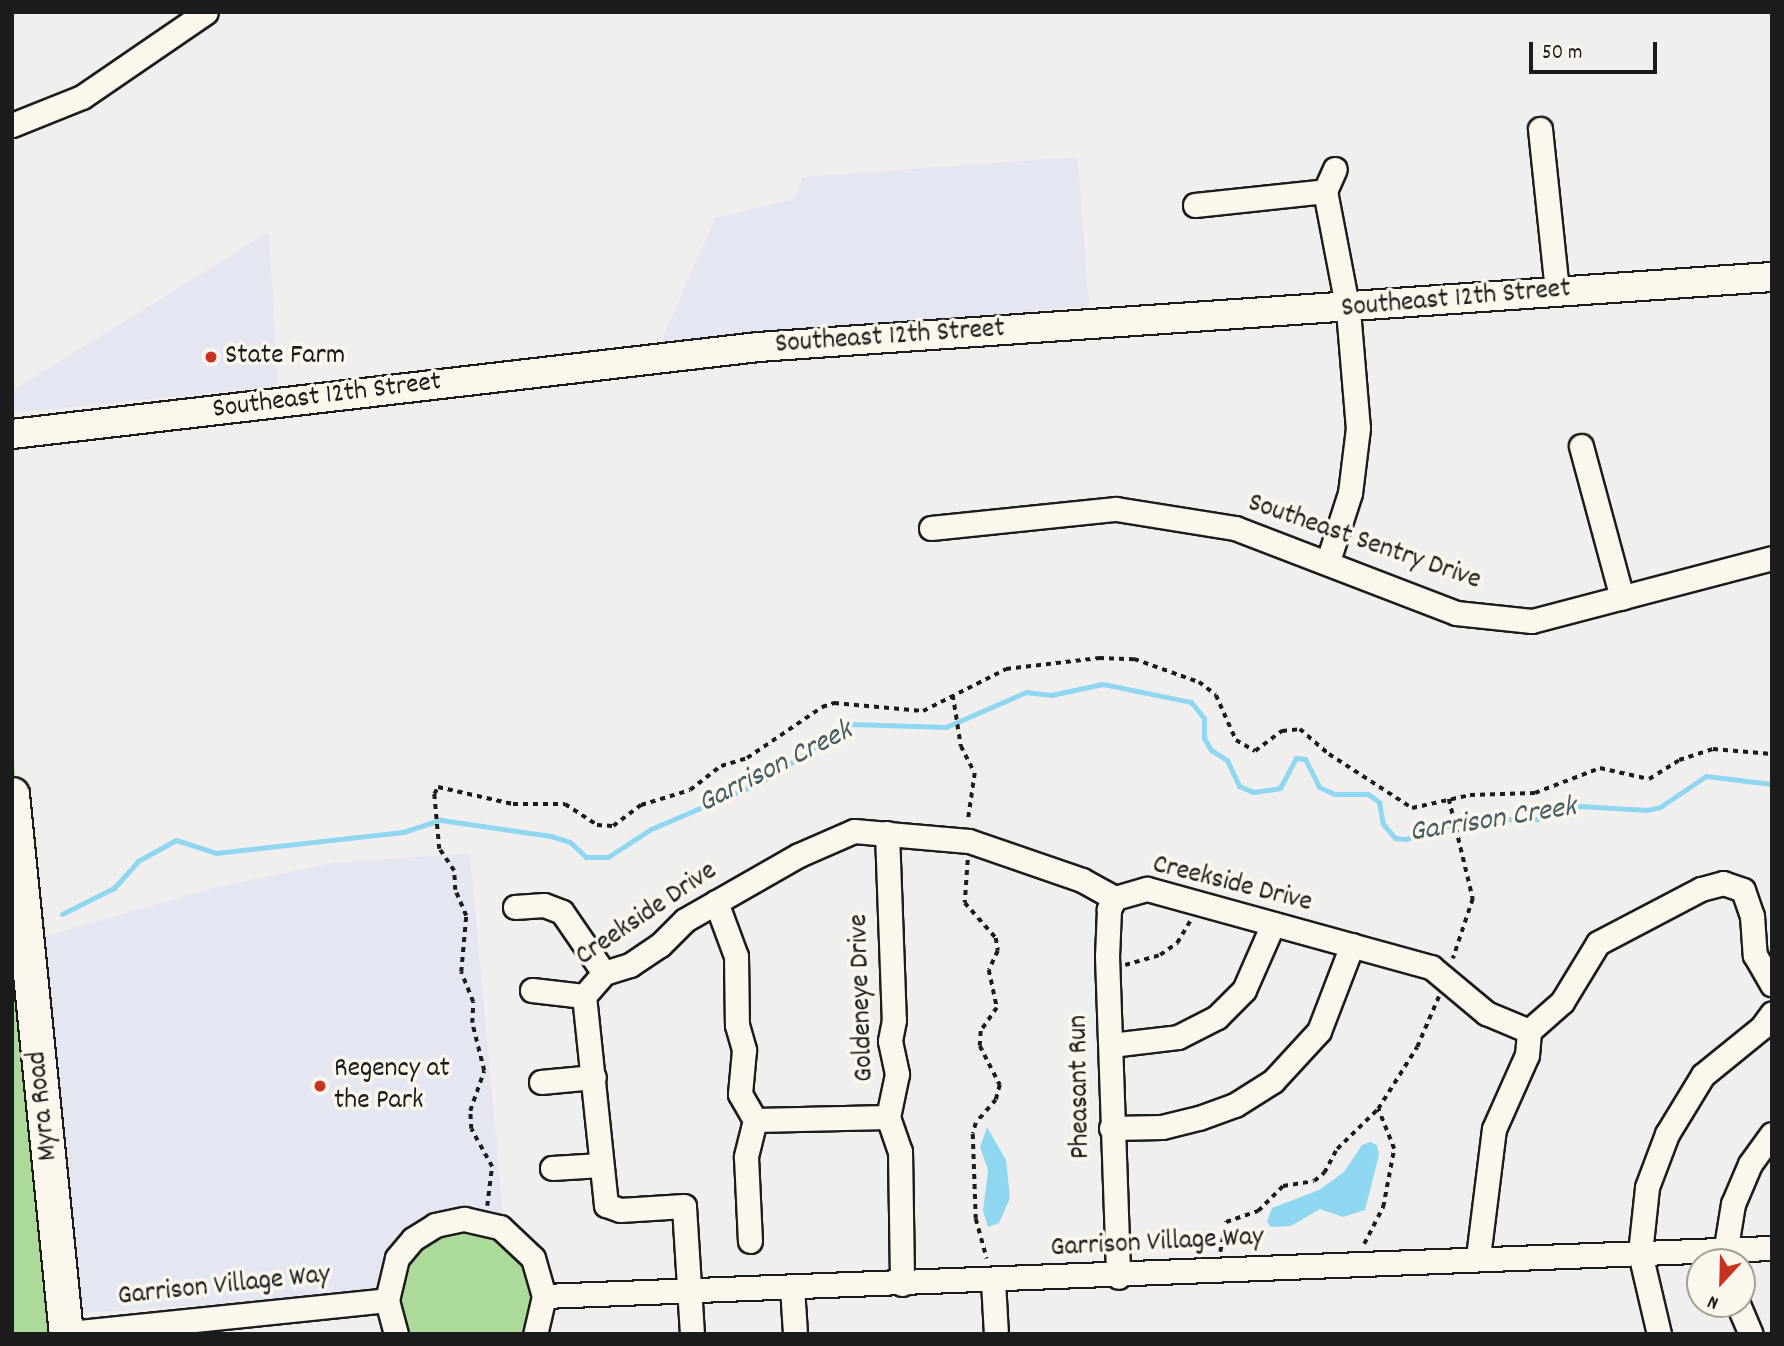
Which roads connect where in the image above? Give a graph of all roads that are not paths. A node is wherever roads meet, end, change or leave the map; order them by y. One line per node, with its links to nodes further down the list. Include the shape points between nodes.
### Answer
1 (205, 12): 2 (street, via 82,97)
2 (12, 125)
3 (1539, 129): 8 (street)
4 (1335, 169): 5 (street)
5 (1325, 191): 6 (street); 9 (street)
6 (1195, 205)
7 (1772, 277): 8 (main road, Southeast 12th Street)
8 (1557, 291): 9 (main road, Southeast 12th Street)
9 (1348, 310): 10 (main road, Southeast 12th Street, via 758,347); 14 (street, via 1357,428 1350,493)
10 (12, 434)
11 (1581, 446): 15 (street)
12 (931, 528): 14 (street, Southeast Sentry Drive, via 1115,500 1235,528)
13 (1772, 558): 15 (street, Southeast Sentry Drive)
14 (1328, 562): 15 (street, Southeast Sentry Drive, via 1456,613 1532,621)
15 (1622, 598)
16 (12, 794): 50 (highway, Myra Road)
17 (887, 833): 18 (street, Creekside Drive, via 968,841 1082,880); 19 (street, Creekside Drive, via 854,831 799,855); 32 (street, Goldeneye Drive, via 894,1020 890,1041 897,1074)
18 (1115, 898): 21 (street, Creekside Drive, via 1147,888); 29 (street, Pheasant Run, via 1108,909)
19 (716, 902): 23 (street, Creekside Drive, via 685,920 660,945 630,965); 33 (street, via 736,956 737,1025 744,1050 740,1094)
20 (516, 907): 23 (street, via 544,905 562,912)
21 (1273, 924): 22 (street, Creekside Drive); 29 (street, via 1244,990 1217,1017 1178,1037)
22 (1352, 945): 28 (street, Creekside Drive, via 1432,968 1486,1013); 34 (street, via 1319,1031 1273,1081 1235,1105 1199,1118 1161,1127)
23 (604, 973): 26 (street, Creekside Drive)
24 (1772, 984): 28 (street, via 1755,955 1752,916 1743,890 1723,883 1701,889 1598,943 1562,1002)
25 (532, 990): 26 (street)
26 (584, 996): 30 (street, Creekside Drive)
27 (1772, 1013): 40 (street, via 1762,1027 1703,1075 1667,1134 1647,1186)
28 (1529, 1031): 42 (street, via 1527,1055 1494,1129)
29 (1111, 1045): 34 (street, Pheasant Run)
30 (594, 1077): 31 (street); 36 (street, Creekside Drive)
31 (541, 1082)
32 (888, 1117): 33 (street); 45 (street, Goldeneye Drive, via 900,1152)
33 (755, 1121): 38 (street, via 746,1157)
34 (1111, 1128): 43 (street, Pheasant Run)
35 (1772, 1134): 39 (street, via 1740,1183)
36 (601, 1165): 37 (street); 47 (street, Creekside Drive, via 610,1209 684,1206)
37 (552, 1168)
38 (750, 1241)
39 (1729, 1248)
40 (1640, 1254): 41 (street, Garrison Village Way); 42 (street, Garrison Village Way); 56 (street)
41 (1686, 1255)
42 (1478, 1258): 43 (street, Garrison Village Way)
43 (1118, 1276): 44 (street, Garrison Village Way)
44 (993, 1281): 45 (street, Garrison Village Way); 55 (street)
45 (902, 1284): 46 (street, Garrison Village Way)
46 (792, 1287): 47 (street, Garrison Village Way); 54 (street)
47 (690, 1290): 48 (street, Garrison Village Way); 53 (street)
48 (544, 1296): 49 (street, via 533,1258 521,1241 485,1221 450,1220 413,1239 397,1258); 52 (street)
49 (387, 1300): 50 (street, Garrison Village Way); 51 (street)
50 (64, 1333)
51 (396, 1334)
52 (535, 1334)
53 (692, 1334)
54 (795, 1334)
55 (996, 1334)
56 (1659, 1334)

